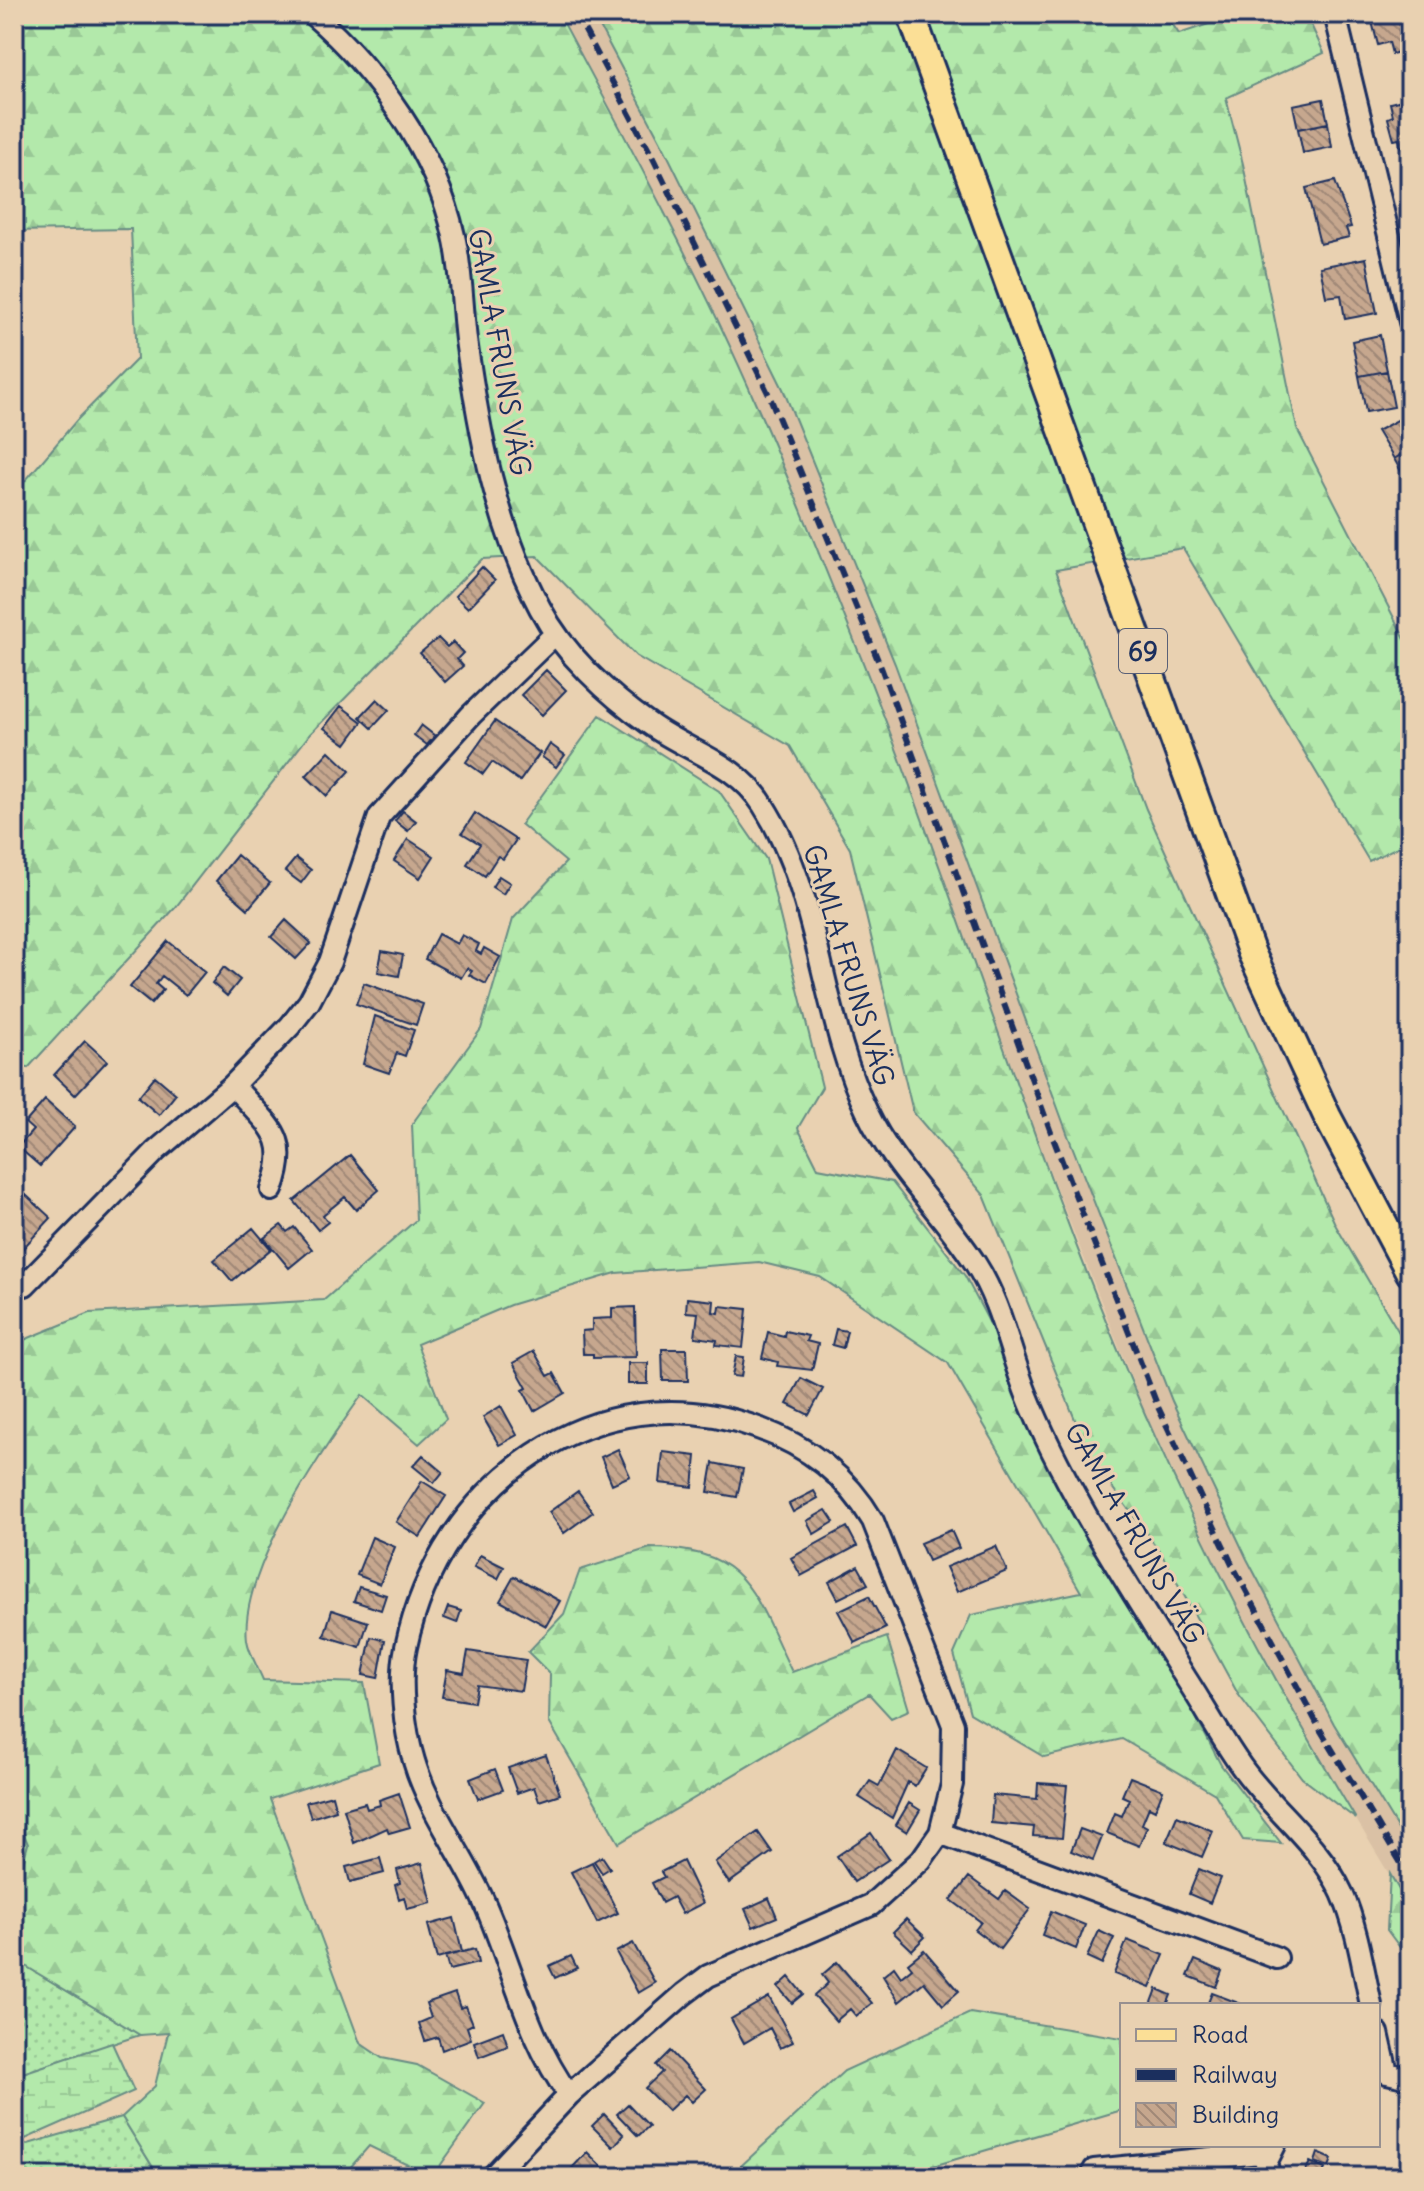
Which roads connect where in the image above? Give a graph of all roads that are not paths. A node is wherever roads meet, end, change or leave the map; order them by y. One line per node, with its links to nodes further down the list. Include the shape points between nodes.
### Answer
1 (312, 14): 5 (street, GAMLA FRUNS VÄG, via 338,37 394,108 426,161 454,234 476,404 506,534)
2 (911, 14): 8 (main road, 69, via 1252,954 1327,1116)
3 (1335, 14): 4 (street)
4 (1410, 322)
5 (554, 635): 6 (street, via 471,715 379,817 330,962 309,1002); 12 (street, GAMLA FRUNS VÄG, via 653,727 710,756 763,803 808,912 851,1072 869,1118 977,1266 1027,1395 1080,1501 1181,1670 1242,1767 1333,1876 1355,1933)
6 (233, 1085): 7 (street, via 279,1141 283,1155); 9 (street, via 156,1151)
7 (272, 1190)
8 (1410, 1273)
9 (25, 1285)
10 (940, 1833): 11 (street); 16 (street, via 921,1860 871,1905 708,1976); 16 (street, via 955,1753 949,1707 873,1521 838,1473 773,1433 722,1416 680,1410 586,1426 520,1462 472,1509 435,1567 405,1648 407,1726 413,1761 428,1798 484,1901 547,2065)
11 (1277, 1958)
12 (1371, 2003)
13 (1380, 2050): 14 (street)
14 (1383, 2075): 15 (street)
15 (1410, 2078)
16 (569, 2095): 19 (street)
17 (1272, 2149): 18 (street); 20 (street, via 1266,2163)
18 (1094, 2170)
19 (492, 2177)
20 (1270, 2177)

